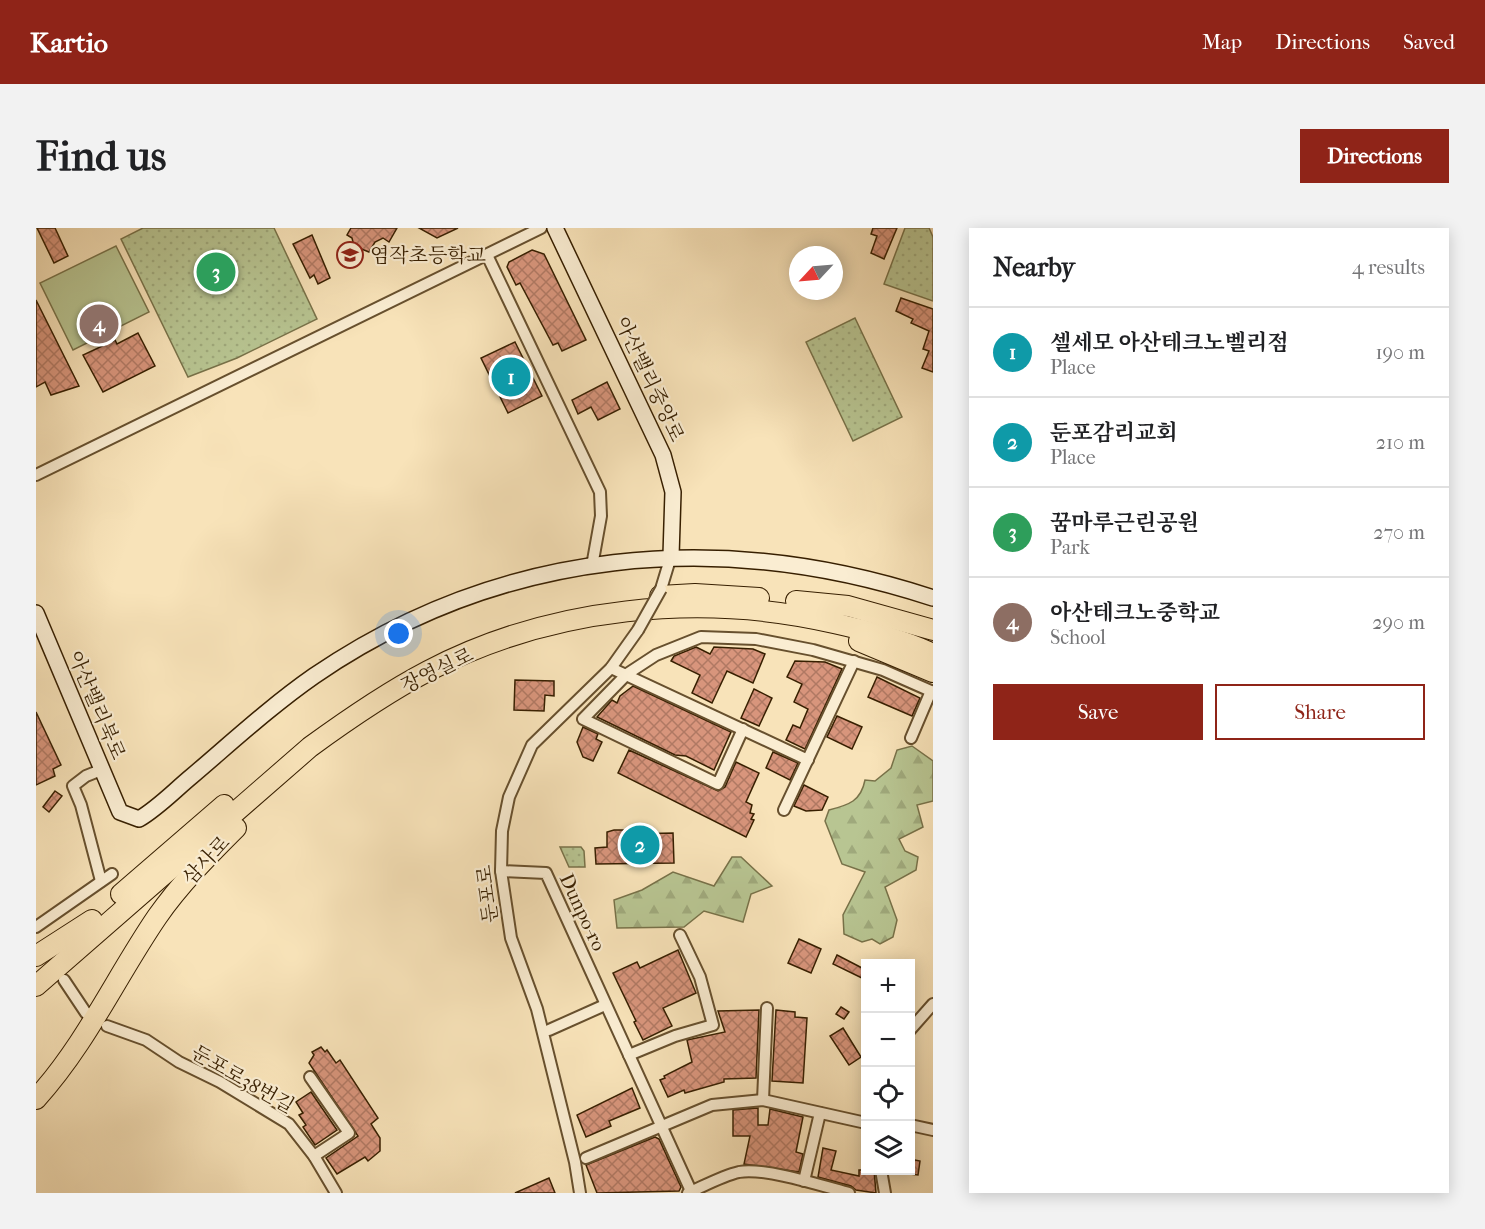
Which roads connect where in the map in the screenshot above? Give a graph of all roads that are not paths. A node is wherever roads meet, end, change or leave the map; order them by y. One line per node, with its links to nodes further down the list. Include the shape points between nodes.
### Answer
1 (541, 228): 3 (street)
2 (555, 228): 5 (street, 아산밸리중앙로, via 663,455 673,492)
3 (487, 255): 4 (street); 6 (street, via 600,492 601,516)
4 (36, 475)
5 (670, 556): 6 (street); 7 (street, via 810,566); 15 (street, 둔포로, bridge, via 662,589)
6 (592, 566): 22 (street, 아산밸리북로, via 484,591 382,634 314,676 139,819 120,812)
7 (933, 598)
8 (796, 601): 11 (highway, via 848,606); 12 (highway, 장영실로, via 857,615); 27 (highway, 장영실로, via 695,594 629,598 545,614 422,660 339,710 300,740)
9 (750, 609): 13 (highway, 장영실로, via 796,614 855,628); 16 (highway, 장영실로, via 667,607 610,613 497,641); 18 (highway, via 843,635)
10 (36, 613): 22 (street, 아산밸리북로)
11 (933, 630)
12 (933, 640)
13 (933, 654)
14 (854, 661): 17 (street, via 756,639 701,637 656,655); 18 (street); 21 (street)
15 (611, 668): 17 (street); 24 (street, 둔포로, via 524,758 508,796)
16 (428, 670): 33 (highway, 장영실로, via 310,747); 43 (highway, 삼사로, via 311,761 254,810 193,872 158,916 92,1024)
17 (627, 674): 19 (street); 19 (street, via 583,719 718,784)
18 (932, 685): 20 (street)
19 (743, 729): 21 (street)
20 (911, 738)
21 (808, 760): 23 (street)
22 (101, 770): 26 (street, via 73,786)
23 (784, 810)
24 (501, 871): 34 (street, Dunpo-ro, via 546,873); 56 (street, 둔포로, via 511,938 537,1008)
25 (112, 874): 26 (street)
26 (100, 881): 28 (street)
27 (93, 920): 30 (highway); 31 (highway, 장영실로)
28 (36, 927)
29 (680, 934): 41 (street, via 700,977 713,1025)
30 (36, 956)
31 (36, 969)
32 (64, 980): 37 (street)
33 (36, 986)
34 (605, 1005): 40 (street); 41 (street, Dunpo-ro)
35 (933, 1005): 38 (street)
36 (767, 1008): 44 (street)
37 (86, 1013)
38 (915, 1025)
39 (107, 1026): 50 (street, 둔포로38번길, via 146,1040 289,1124)
40 (549, 1030)
41 (629, 1055): 47 (street, Dunpo-ro)
42 (310, 1077): 50 (street, via 349,1133)
43 (36, 1099)
44 (763, 1100): 45 (street); 47 (street, via 712,1105)
45 (820, 1113): 46 (street); 53 (street)
46 (861, 1121)
47 (662, 1126): 51 (street); 54 (street, Dunpo-ro)
48 (915, 1126): 49 (street)
49 (933, 1130)
50 (314, 1156): 55 (street, 둔포로38번길)
51 (586, 1158)
52 (882, 1175): 58 (street)
53 (804, 1181): 54 (street, via 740,1172); 57 (street)
54 (690, 1192)
55 (336, 1193)
56 (580, 1193)
57 (849, 1193)
58 (885, 1193)

